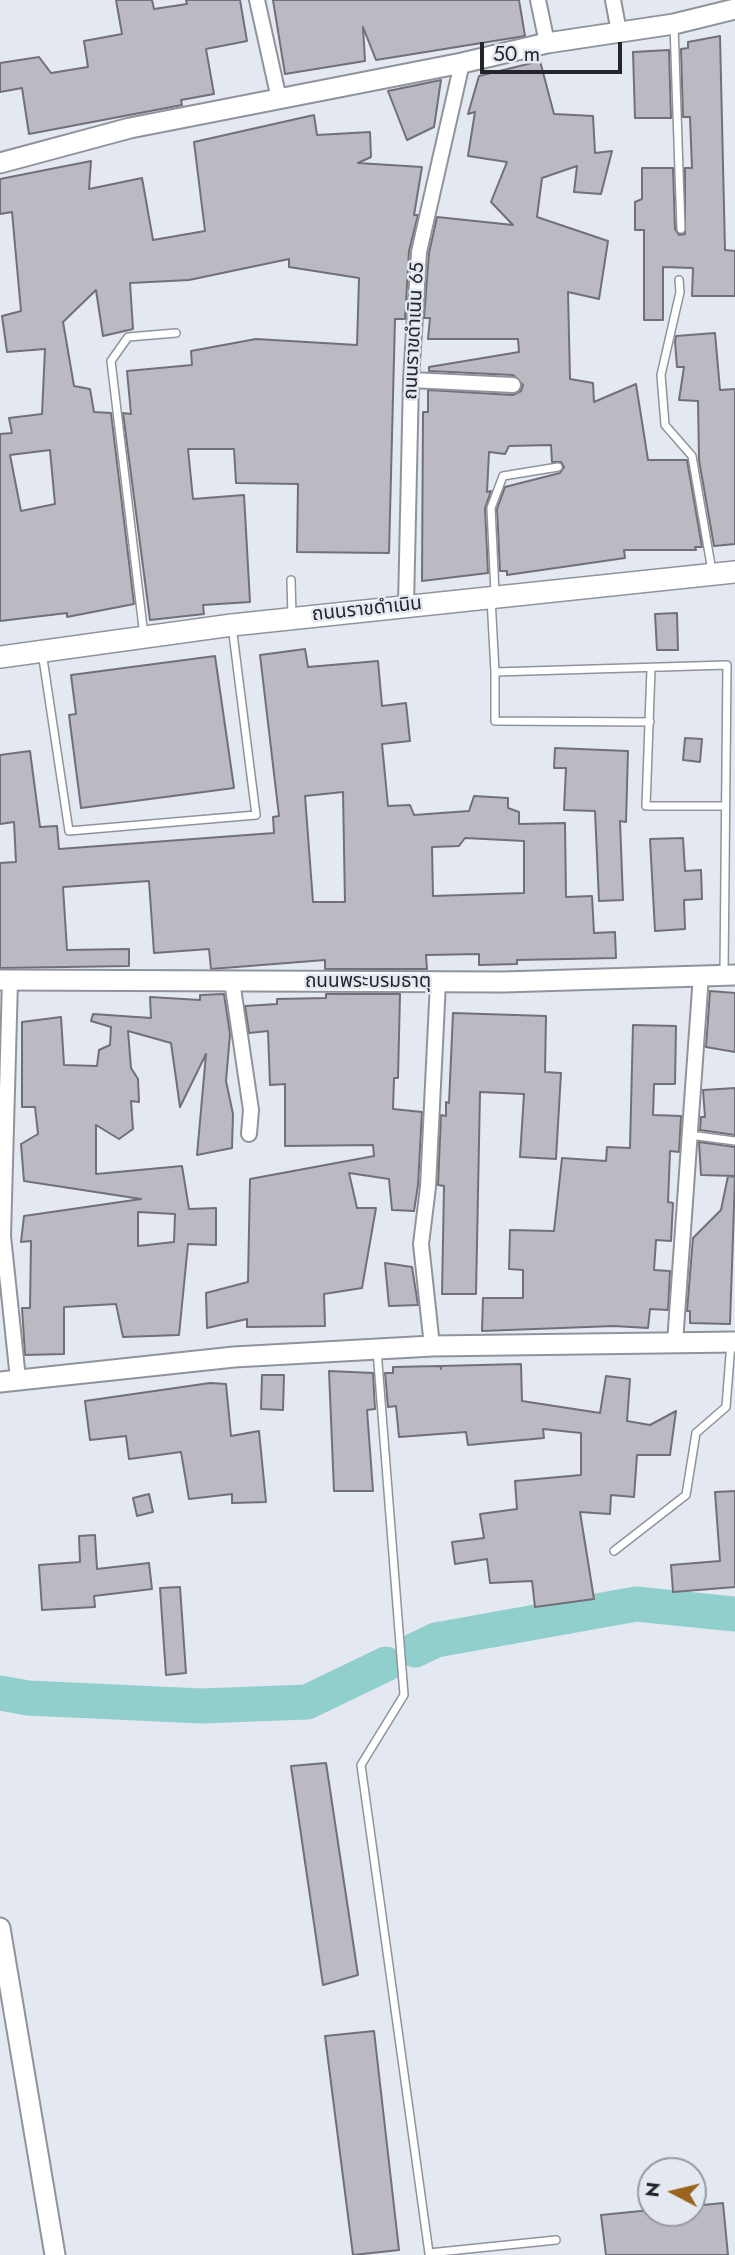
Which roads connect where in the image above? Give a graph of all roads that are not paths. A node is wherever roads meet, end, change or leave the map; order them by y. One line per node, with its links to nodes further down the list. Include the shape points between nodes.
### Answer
1 (257, 0): 9 (street)
2 (538, 0): 7 (street)
3 (613, 0): 6 (street)
4 (735, 9): 5 (street)
5 (674, 24): 6 (street); 11 (lane)
6 (619, 32): 7 (street)
7 (547, 43): 8 (street)
8 (462, 63): 9 (street); 14 (street, ถนนราขดำเนิน 65, via 419,252)
9 (279, 99): 10 (street, via 130,128)
10 (0, 163)
11 (681, 229)
12 (679, 280): 18 (lane, via 661,375 665,425 692,456)
13 (176, 332): 24 (lane, via 128,337 111,362)
14 (411, 380): 15 (street); 21 (street, ถนนราขดำเนิน 65)
15 (513, 385)
16 (558, 467): 20 (lane, via 503,476 491,508)
17 (735, 572): 18 (main road, ถนนราขดำเนิน)
18 (712, 575): 20 (main road, ถนนราขดำเนิน)
19 (290, 580): 22 (lane)
20 (493, 598): 21 (main road, ถนนราขดำเนิน); 28 (lane)
21 (406, 605): 22 (main road, ถนนราขดำเนิน)
22 (292, 618): 23 (main road, ถนนราขดำเนิน)
23 (232, 625): 24 (main road, ถนนราขดำเนิน); 25 (lane, via 256,815 69,831)
24 (144, 637): 25 (main road, ถนนราขดำเนิน)
25 (42, 652): 26 (main road, ถนนราขดำเนิน)
26 (0, 657)
27 (651, 669): 28 (lane); 29 (lane); 30 (lane, via 727,665)
28 (495, 672): 29 (lane, via 495,721)
29 (650, 722): 30 (lane, via 646,806)
30 (725, 806): 32 (lane)
31 (701, 975): 32 (street, ถนนพระบรมธาตุ); 35 (street, ถนนพระบรมธาตุ); 37 (street)
32 (730, 975)
33 (5, 980): 34 (street, ถนนพระบรมธาตุ); 43 (street, via 3,1236)
34 (232, 981): 35 (street, ถนนพระบรมธาตุ); 36 (street, via 251,1110)
35 (438, 982): 41 (street, via 421,1244)
36 (249, 1134)
37 (690, 1135): 38 (lane); 40 (street)
38 (735, 1141)
39 (733, 1342): 40 (street); 44 (lane, via 726,1407 696,1433 686,1495)
40 (676, 1343): 41 (street)
41 (432, 1346): 42 (street)
42 (377, 1349): 43 (street, via 234,1357); 46 (lane, via 404,1695 361,1765 429,2253)
43 (9, 1380)
44 (614, 1551)
45 (0, 1928): 47 (street)
46 (556, 2240)
47 (55, 2255)

